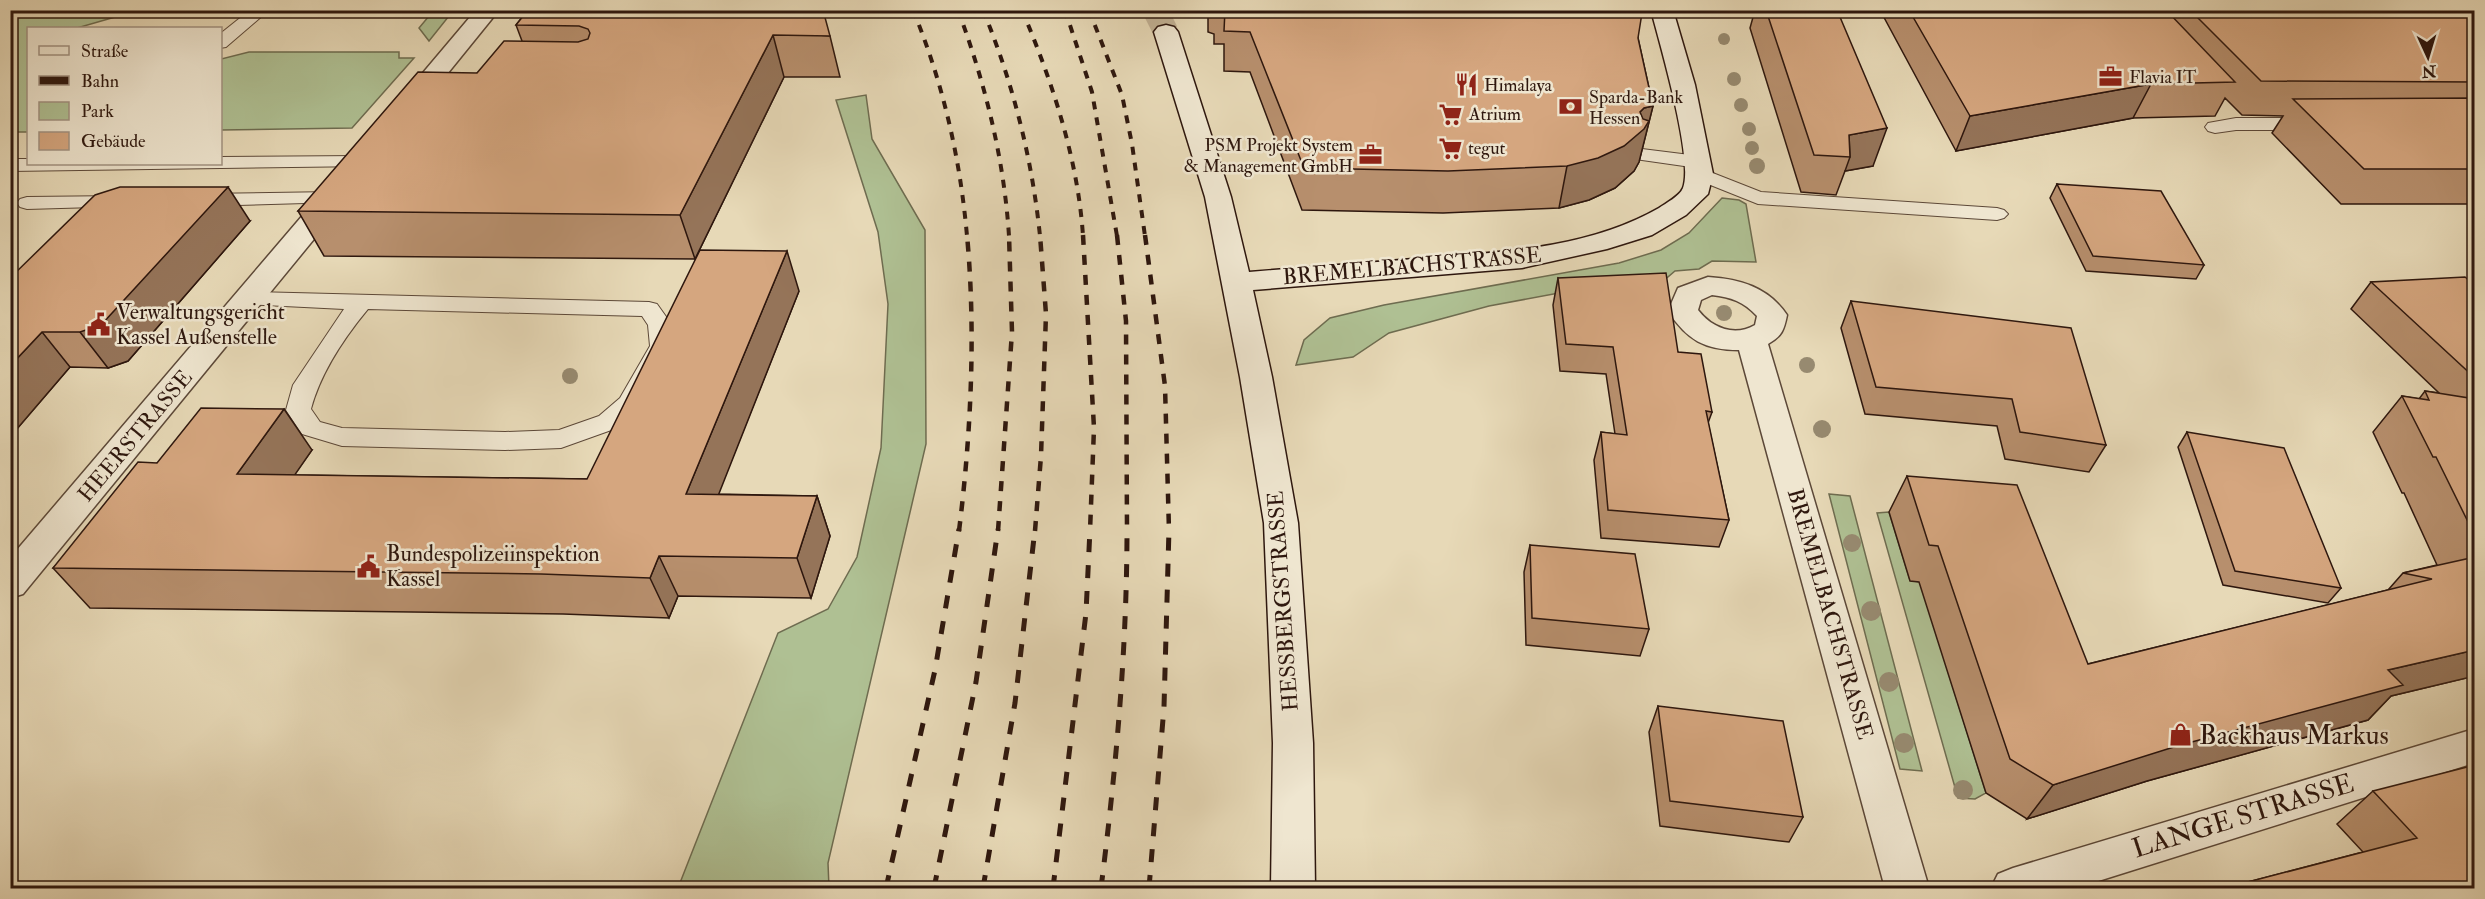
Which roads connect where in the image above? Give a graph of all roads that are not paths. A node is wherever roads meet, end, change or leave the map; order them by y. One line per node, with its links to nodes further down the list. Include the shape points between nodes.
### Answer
1 (261, 10): 5 (lane)
2 (488, 10): 10 (main road, HEERSTRASSE, via 446,74)
3 (1662, 10): 15 (main road, via 1683,85)
4 (1166, 32): 21 (main road, HESSBERGSTRASSE, via 1218,197)
5 (222, 41)
6 (2219, 106): 7 (lane)
7 (2236, 124): 8 (lane); 9 (lane)
8 (2331, 124)
9 (2215, 127)
10 (376, 145): 11 (lane); 16 (main road, HEERSTRASSE)
11 (222, 153)
12 (1642, 155): 15 (lane)
13 (27, 164): 14 (lane)
14 (10, 165)
15 (1699, 168): 20 (lane, via 1758,198); 21 (main road, BREMELBACHSTRASSE, via 1695,194 1676,209 1642,229 1597,243 1522,259)
16 (333, 198): 18 (lane); 22 (main road, HEERSTRASSE)
17 (144, 201): 19 (lane)
18 (180, 201)
19 (27, 203)
20 (1996, 214)
21 (1237, 282): 27 (main road, HESSBERGSTRASSE, via 1281,523 1293,742)
22 (250, 299): 23 (lane); 25 (main road, HEERSTRASSE)
23 (363, 301): 23 (lane, via 305,385 298,410 311,428 342,437 505,441 561,438 608,422 629,404 662,346 660,324 649,309)
24 (1752, 340): 28 (main road, BREMELBACHSTRASSE)
25 (10, 584)
26 (2475, 746): 29 (main road, LANGE STRASSE)
27 (1293, 888)
28 (1907, 888)
29 (2013, 888)

